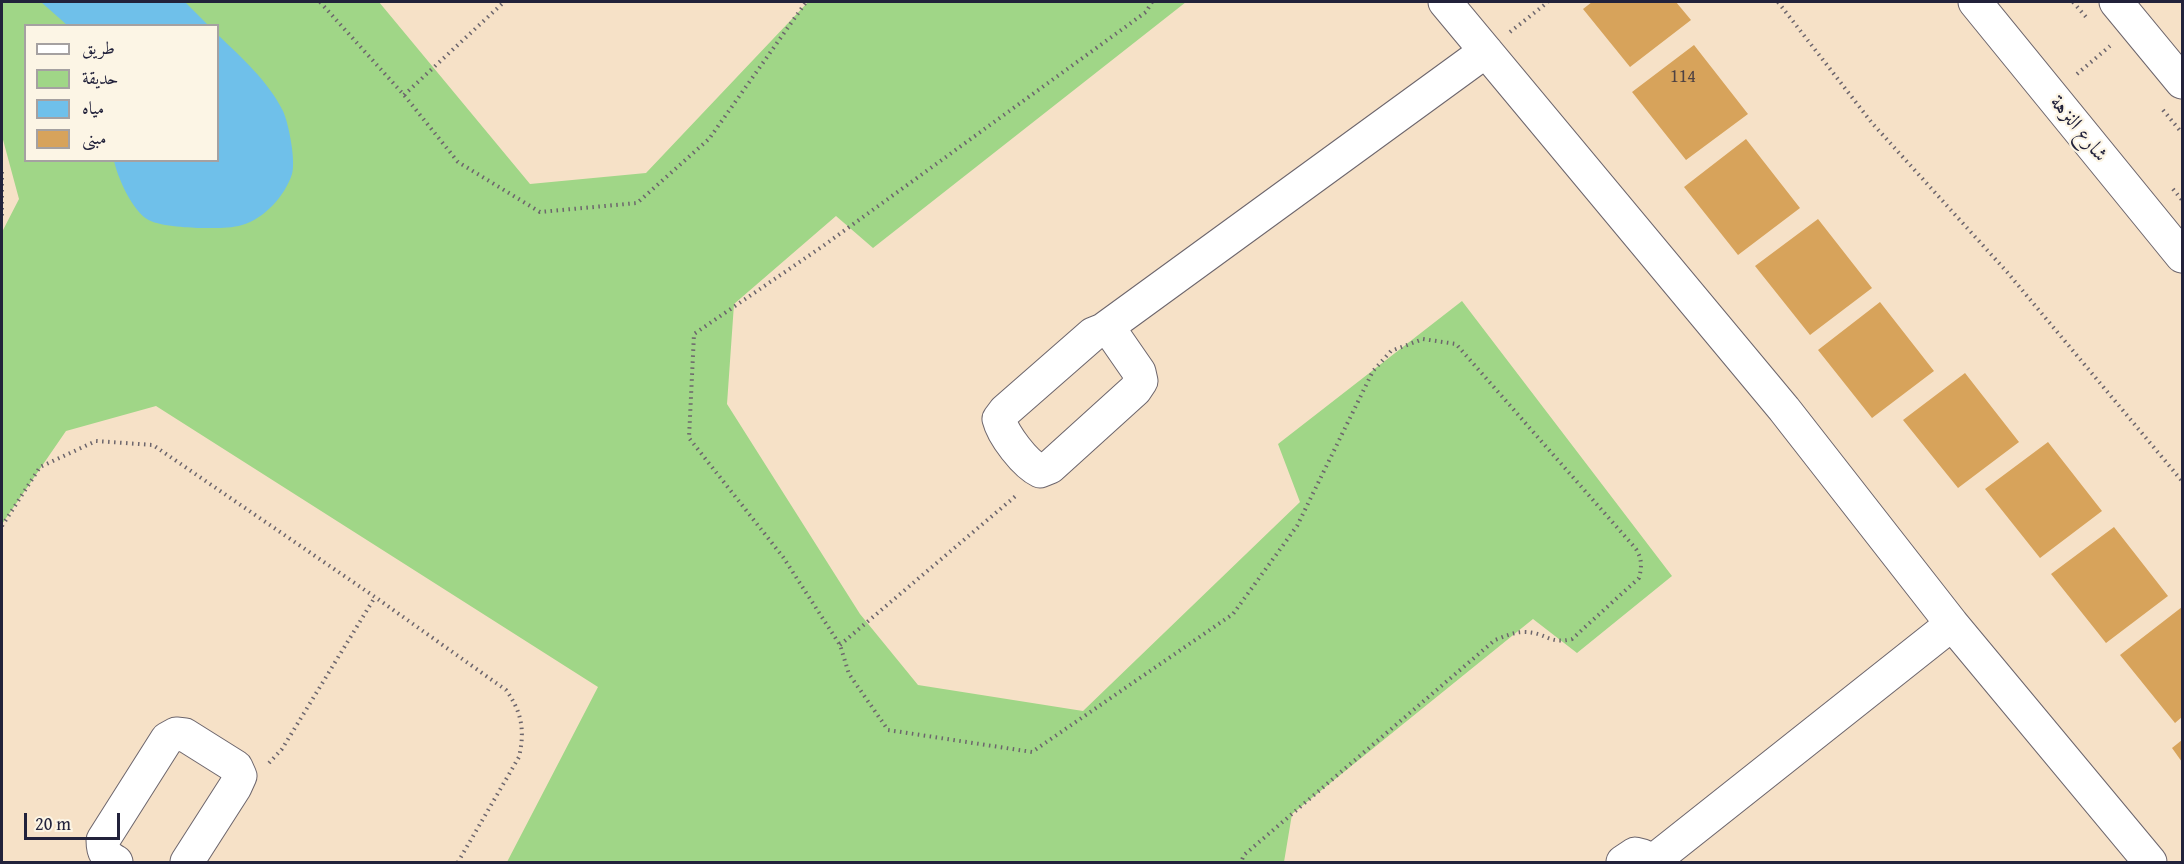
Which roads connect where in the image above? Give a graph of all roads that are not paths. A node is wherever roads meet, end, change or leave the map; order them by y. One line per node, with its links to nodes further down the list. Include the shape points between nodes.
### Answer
1 (1445, 2): 4 (street)
2 (1975, 2): 6 (street, شارع النزهة)
3 (2125, 13): 5 (street)
4 (1486, 51): 7 (street); 8 (street, via 1784,409)
5 (2182, 82)
6 (2182, 256)
7 (1103, 330): 7 (street, via 1093,334 999,419 1001,429 1032,467 1040,471 1141,381 1112,333)
8 (1952, 624): 12 (street); 13 (street)
9 (116, 862): 10 (street, via 106,856 103,840 167,739 176,734 185,735 237,767 240,776)
10 (187, 862)
11 (1623, 862): 12 (street, via 1635,854)
12 (1650, 862)
13 (2150, 862)

